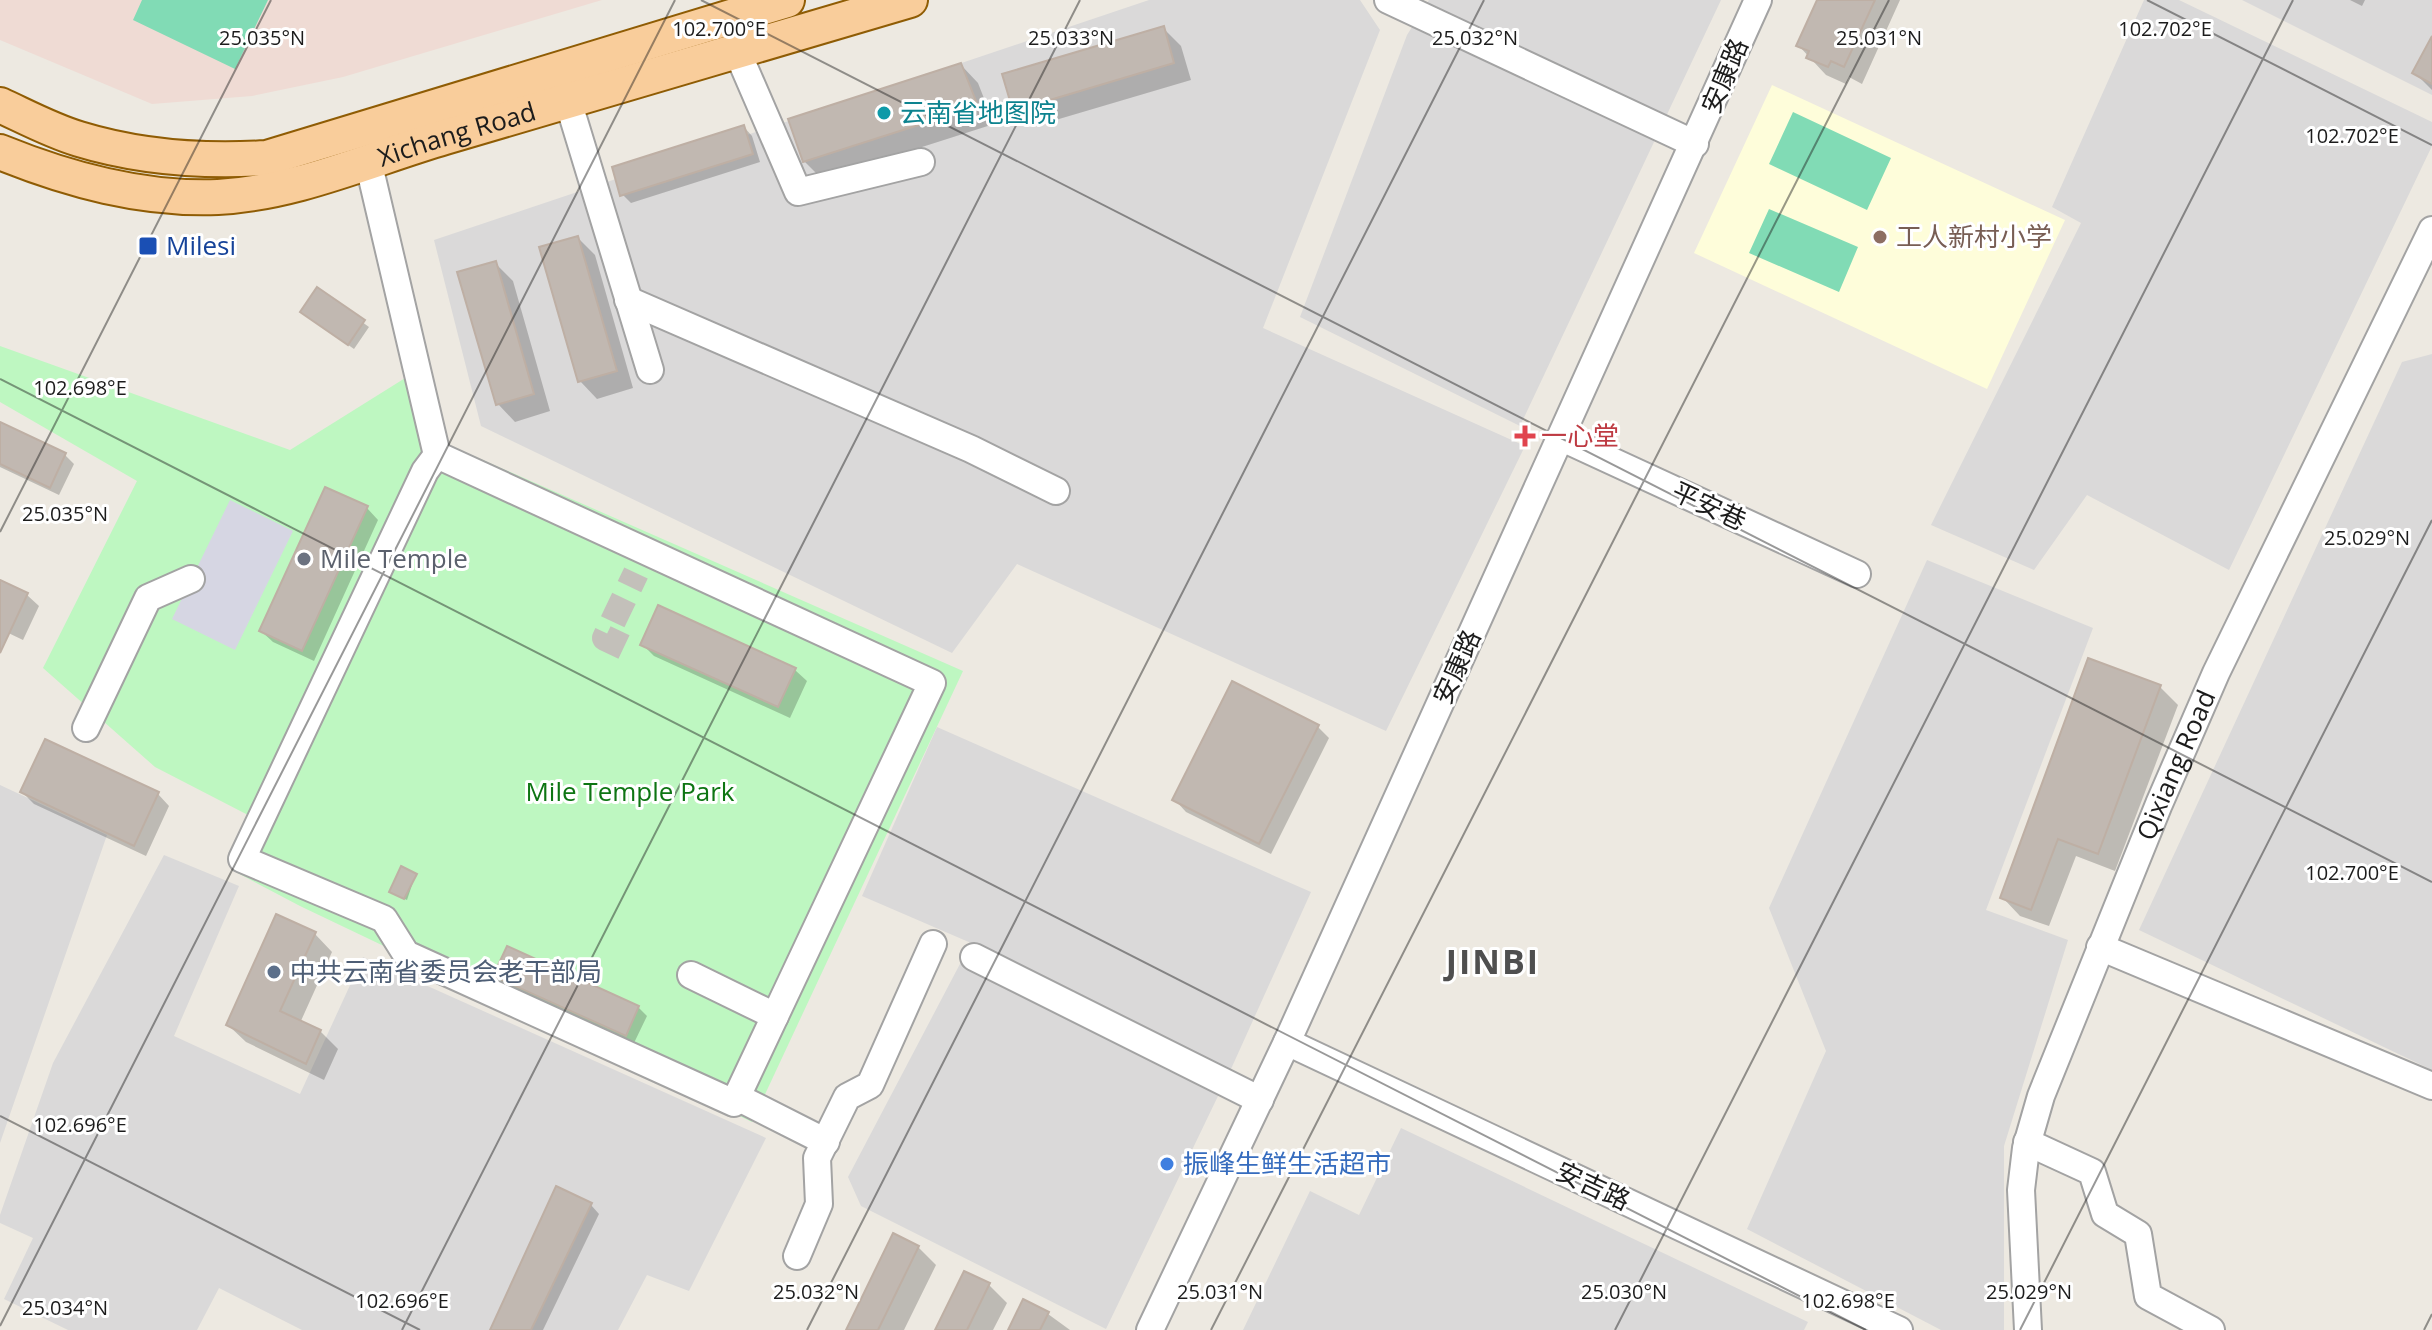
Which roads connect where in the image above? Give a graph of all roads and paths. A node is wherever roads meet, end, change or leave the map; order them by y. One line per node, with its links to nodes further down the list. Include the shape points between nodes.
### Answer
1 (787, 0): 7 (main road, Xichang Road, via 267,158 202,162 131,152 77,139)
2 (910, 0): 5 (main road, Xichang Road)
3 (1388, 0): 8 (street)
4 (1758, 0): 8 (street, 安康路)
5 (737, 51): 6 (main road, Xichang Road); 11 (street, via 798,192)
6 (568, 101): 10 (main road, Xichang Road); 13 (street)
7 (0, 105)
8 (1695, 144): 15 (street, 安康路)
9 (0, 152): 10 (main road, Xichang Road, via 51,172 140,193 216,197 278,191)
10 (368, 161): 16 (street)
11 (921, 162)
12 (2432, 230): 22 (street, Qixiang Road, via 2216,673)
13 (628, 300): 14 (street); 17 (street)
14 (650, 370)
15 (1562, 438): 18 (street, 平安巷); 26 (street, 安康路)
16 (437, 455): 25 (street, via 641,563 932,683); 28 (street, via 242,859 384,919 406,954 734,1103)
17 (1056, 491)
18 (1857, 574)
19 (191, 579): 20 (street, via 148,598)
20 (86, 728)
21 (933, 944): 30 (street, via 870,1085 847,1097)
22 (2100, 947): 27 (street); 31 (street, Qixiang Road)
23 (974, 957): 29 (street)
24 (691, 975): 25 (street)
25 (775, 1016): 28 (street)
26 (1287, 1042): 29 (street, 安康路); 34 (street, 安吉路)
27 (2432, 1086)
28 (737, 1097): 30 (street)
29 (1260, 1100): 33 (street, 安康路)
30 (826, 1142): 32 (street, via 817,1158 819,1204)
31 (2027, 1142): 35 (street, Qixiang Road, via 2021,1190); 36 (street, via 2092,1172 2105,1214 2138,1234 2148,1296)
32 (797, 1256)
33 (1150, 1330)
34 (1899, 1330)
35 (2028, 1330)
36 (2211, 1330)

